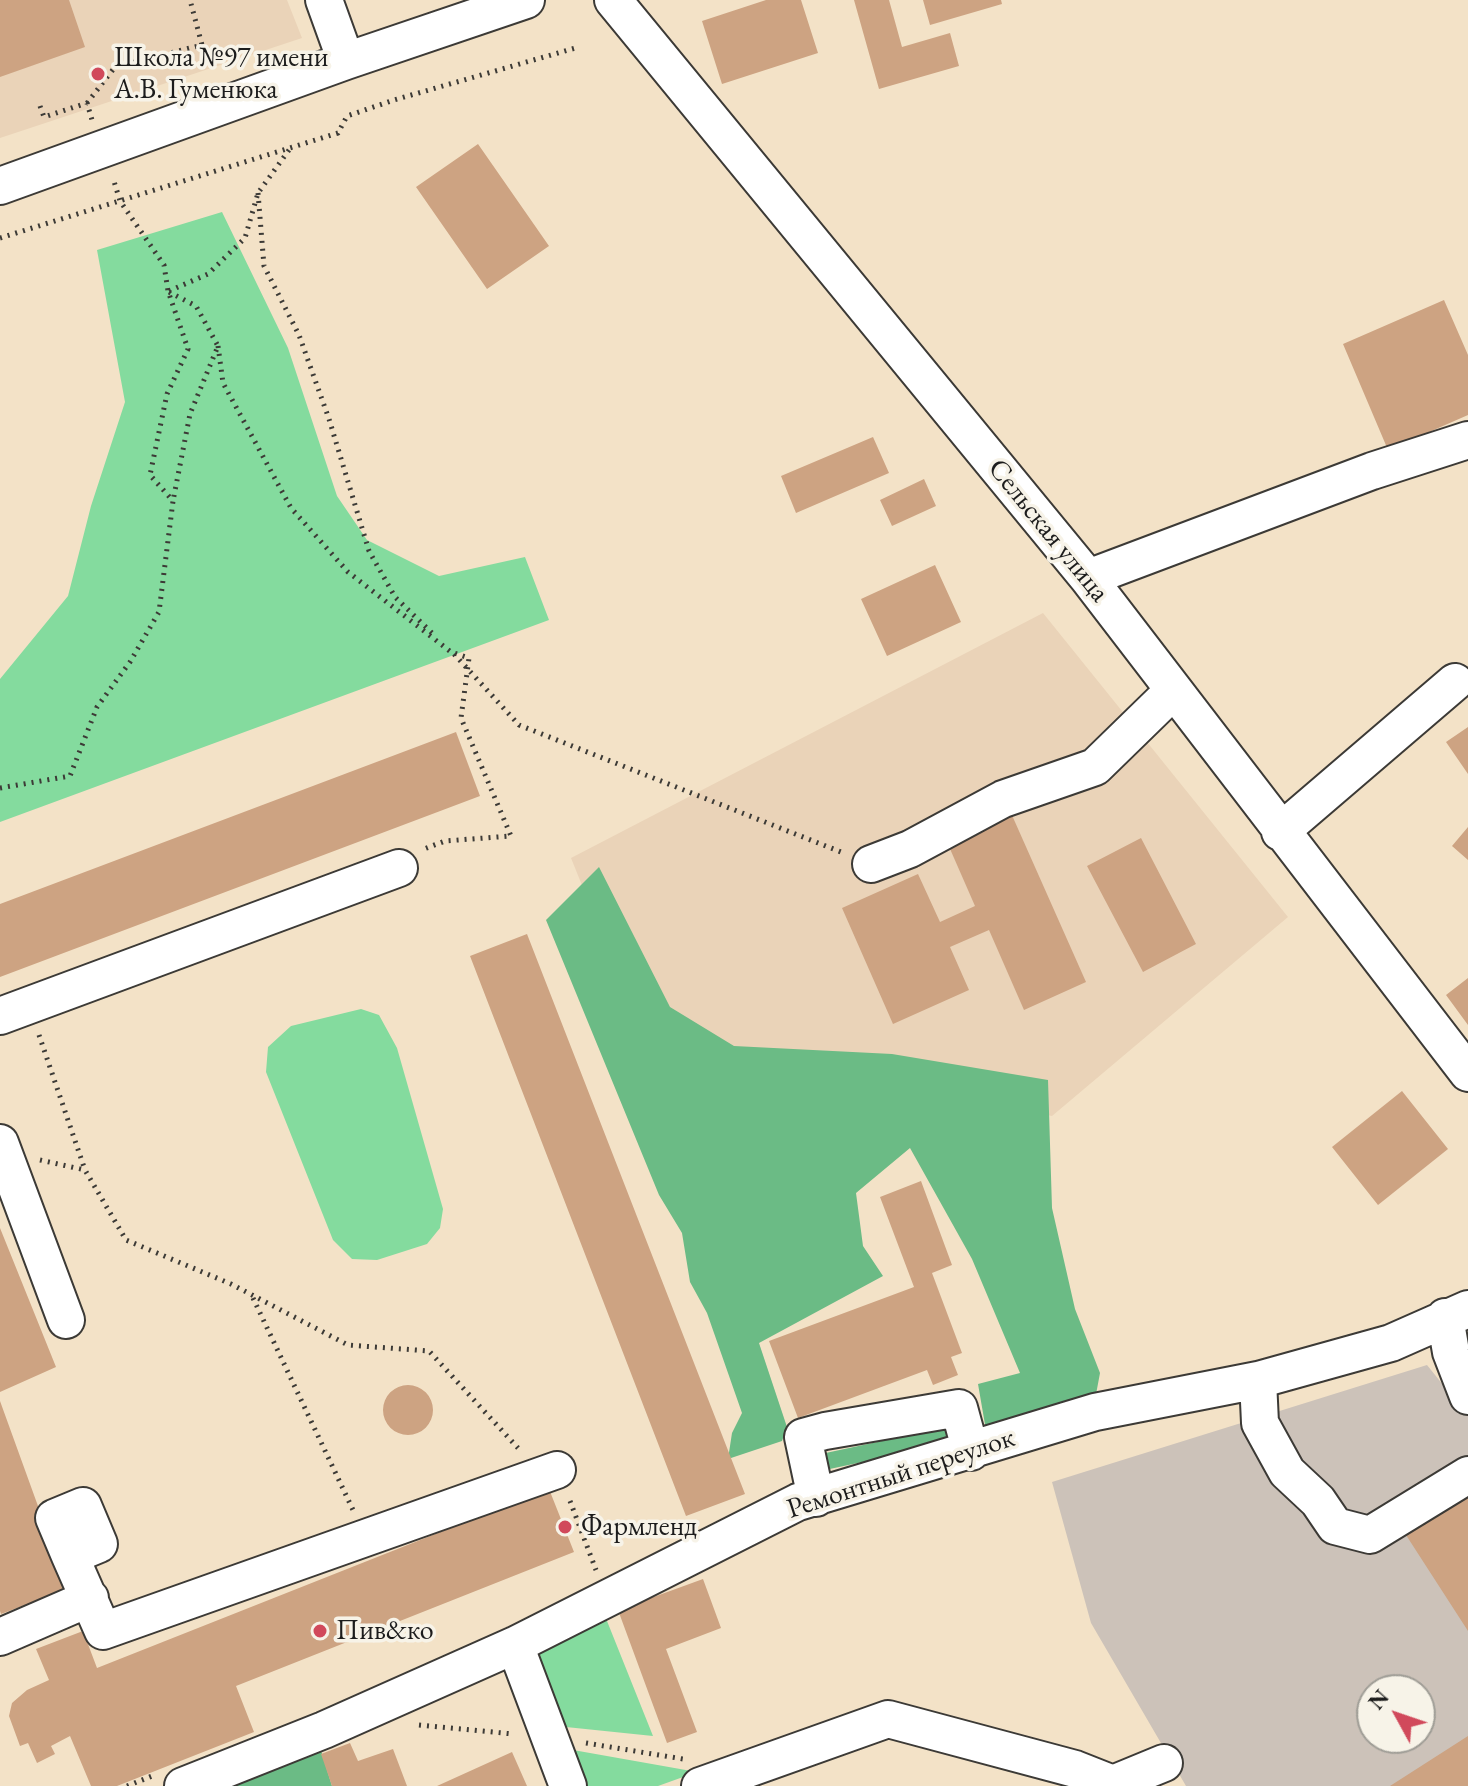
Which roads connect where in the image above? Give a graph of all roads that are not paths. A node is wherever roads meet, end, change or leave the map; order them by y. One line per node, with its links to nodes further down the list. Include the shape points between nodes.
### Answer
1 (324, 0): 4 (street)
2 (526, 0): 4 (street)
3 (613, 0): 7 (street, Сельская улица)
4 (346, 61): 5 (street)
5 (0, 186)
6 (1468, 440): 7 (street)
7 (1088, 578): 9 (street, Сельская улица)
8 (1455, 682): 10 (street)
9 (1173, 691): 10 (street, Сельская улица); 11 (street, via 1095,767 1003,799)
10 (1280, 832): 14 (street, Сельская улица)
11 (871, 864)
12 (399, 868): 13 (street)
13 (15, 1011)
14 (1468, 1073)
15 (2, 1147): 17 (street)
16 (1456, 1313): 18 (street, Ремонтный переулок, via 1391,1343); 19 (street, via 1451,1352)
17 (66, 1320)
18 (1258, 1380): 20 (street, Ремонтный переулок, via 1095,1412); 22 (street, via 1260,1423 1287,1472 1335,1526 1370,1535)
19 (1468, 1396)
20 (971, 1452): 23 (street, Ремонтный переулок); 23 (street, via 959,1408 803,1437)
21 (557, 1470): 25 (street, via 103,1631)
22 (1468, 1475)
23 (816, 1498): 27 (street, Ремонтный переулок, via 798,1502)
24 (70, 1556): 25 (street)
25 (90, 1598): 26 (street)
26 (0, 1637)
27 (515, 1645): 30 (street, Ремонтный переулок); 31 (street)
28 (1164, 1763): 29 (street)
29 (1112, 1785): 32 (street, via 1075,1769 888,1719)
30 (183, 1786)
31 (568, 1786)
32 (700, 1786)

